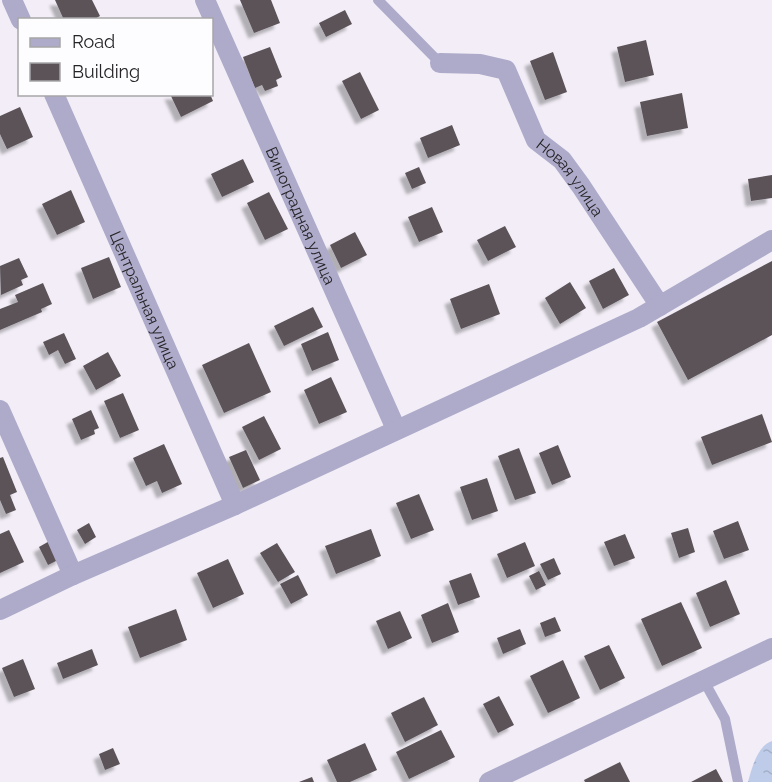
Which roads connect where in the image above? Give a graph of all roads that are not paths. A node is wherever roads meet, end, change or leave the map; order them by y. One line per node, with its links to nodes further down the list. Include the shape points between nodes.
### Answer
1 (12, 0): 4 (street)
2 (205, 0): 10 (street, Виноградная улица)
3 (378, 0): 5 (lane)
4 (20, 18)
5 (440, 63): 8 (street, Новая улица, via 480,64 506,70 536,140 562,160)
6 (55, 96): 11 (street, Центральная улица)
7 (772, 240): 8 (street)
8 (660, 306): 10 (street)
9 (0, 410): 12 (street)
10 (396, 429): 11 (street)
11 (235, 506): 12 (street)
12 (73, 575): 13 (street)
13 (0, 610)
14 (772, 648): 15 (street)
15 (704, 681): 16 (street); 17 (lane, via 725,719)
16 (489, 782)
17 (738, 782)

